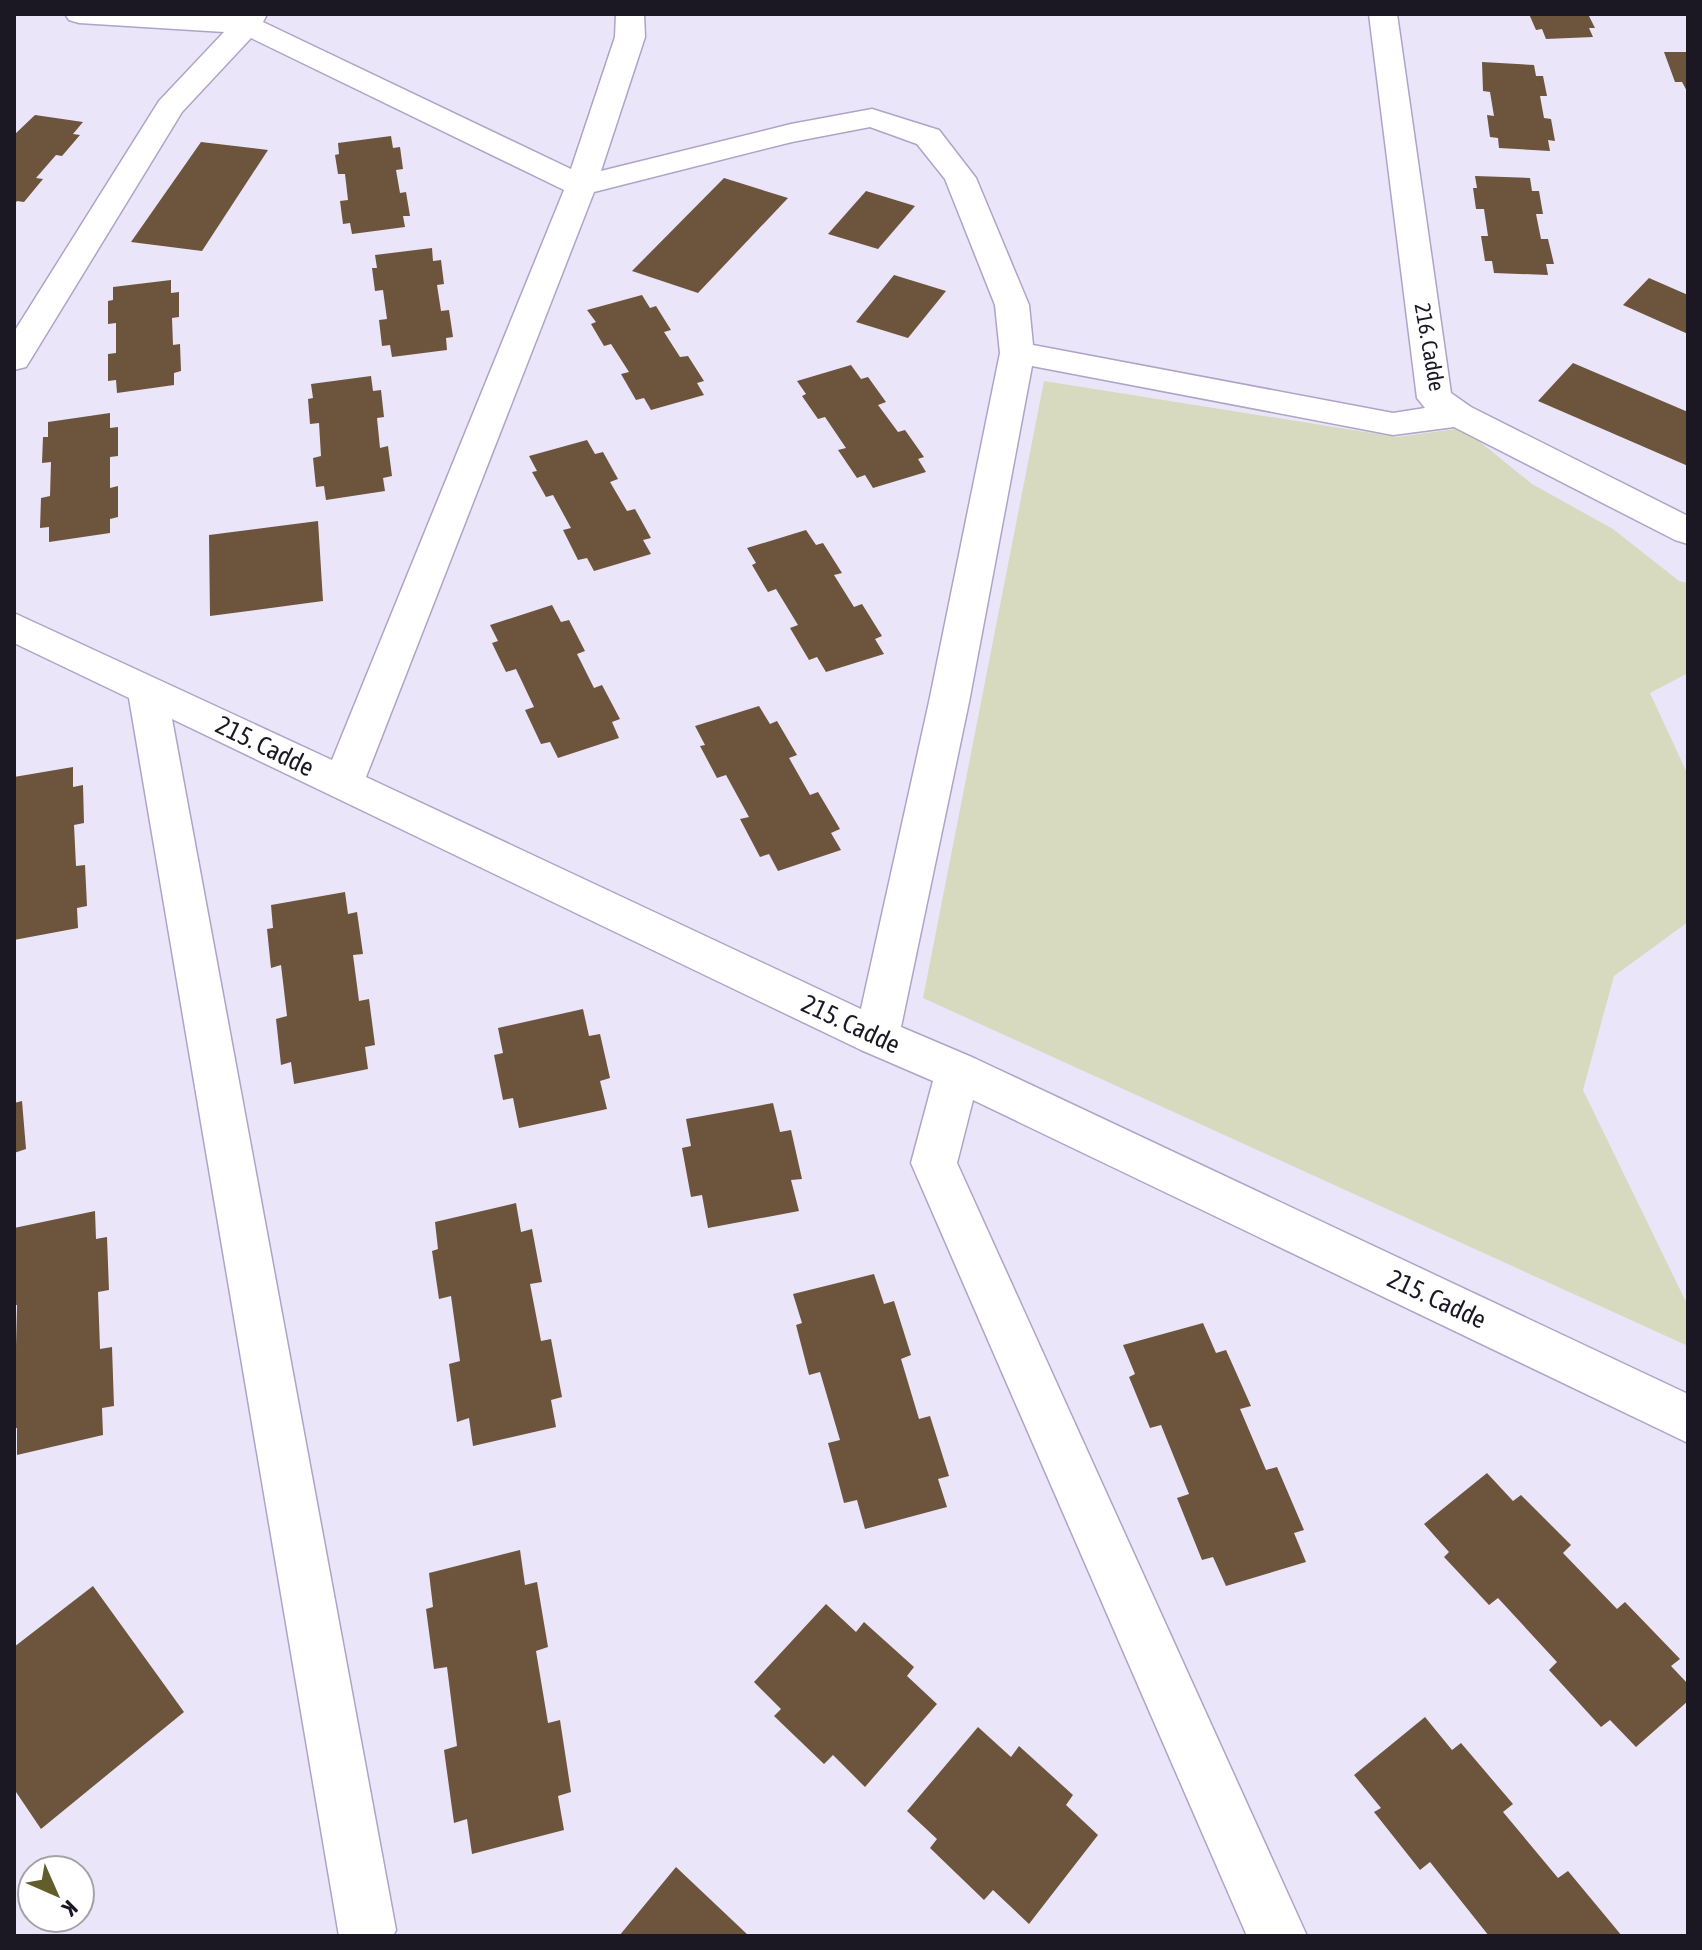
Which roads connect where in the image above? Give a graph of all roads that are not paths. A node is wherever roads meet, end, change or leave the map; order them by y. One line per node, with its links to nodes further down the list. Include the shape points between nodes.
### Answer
1 (79, 14): 4 (street)
2 (630, 14): 5 (street, via 630,37)
3 (1383, 14): 8 (street, 216. Cadde, via 1434,398)
4 (250, 19): 5 (street); 7 (street, via 170,107)
5 (581, 186): 6 (street, via 872,118 928,137 960,178 1012,305); 12 (street)
6 (1017, 353): 8 (street, via 1393,424); 13 (street)
7 (14, 359)
8 (1459, 415): 9 (street, 216. Cadde)
9 (1688, 531)
10 (14, 627): 11 (street, 215. Cadde)
11 (147, 689): 12 (street, 215. Cadde); 16 (street)
12 (343, 784): 13 (street, 215. Cadde)
13 (877, 1037): 14 (street, 215. Cadde)
14 (958, 1071): 15 (street, 215. Cadde); 17 (street, via 934,1163)
15 (1688, 1419)
16 (361, 1934)
17 (1277, 1936)

